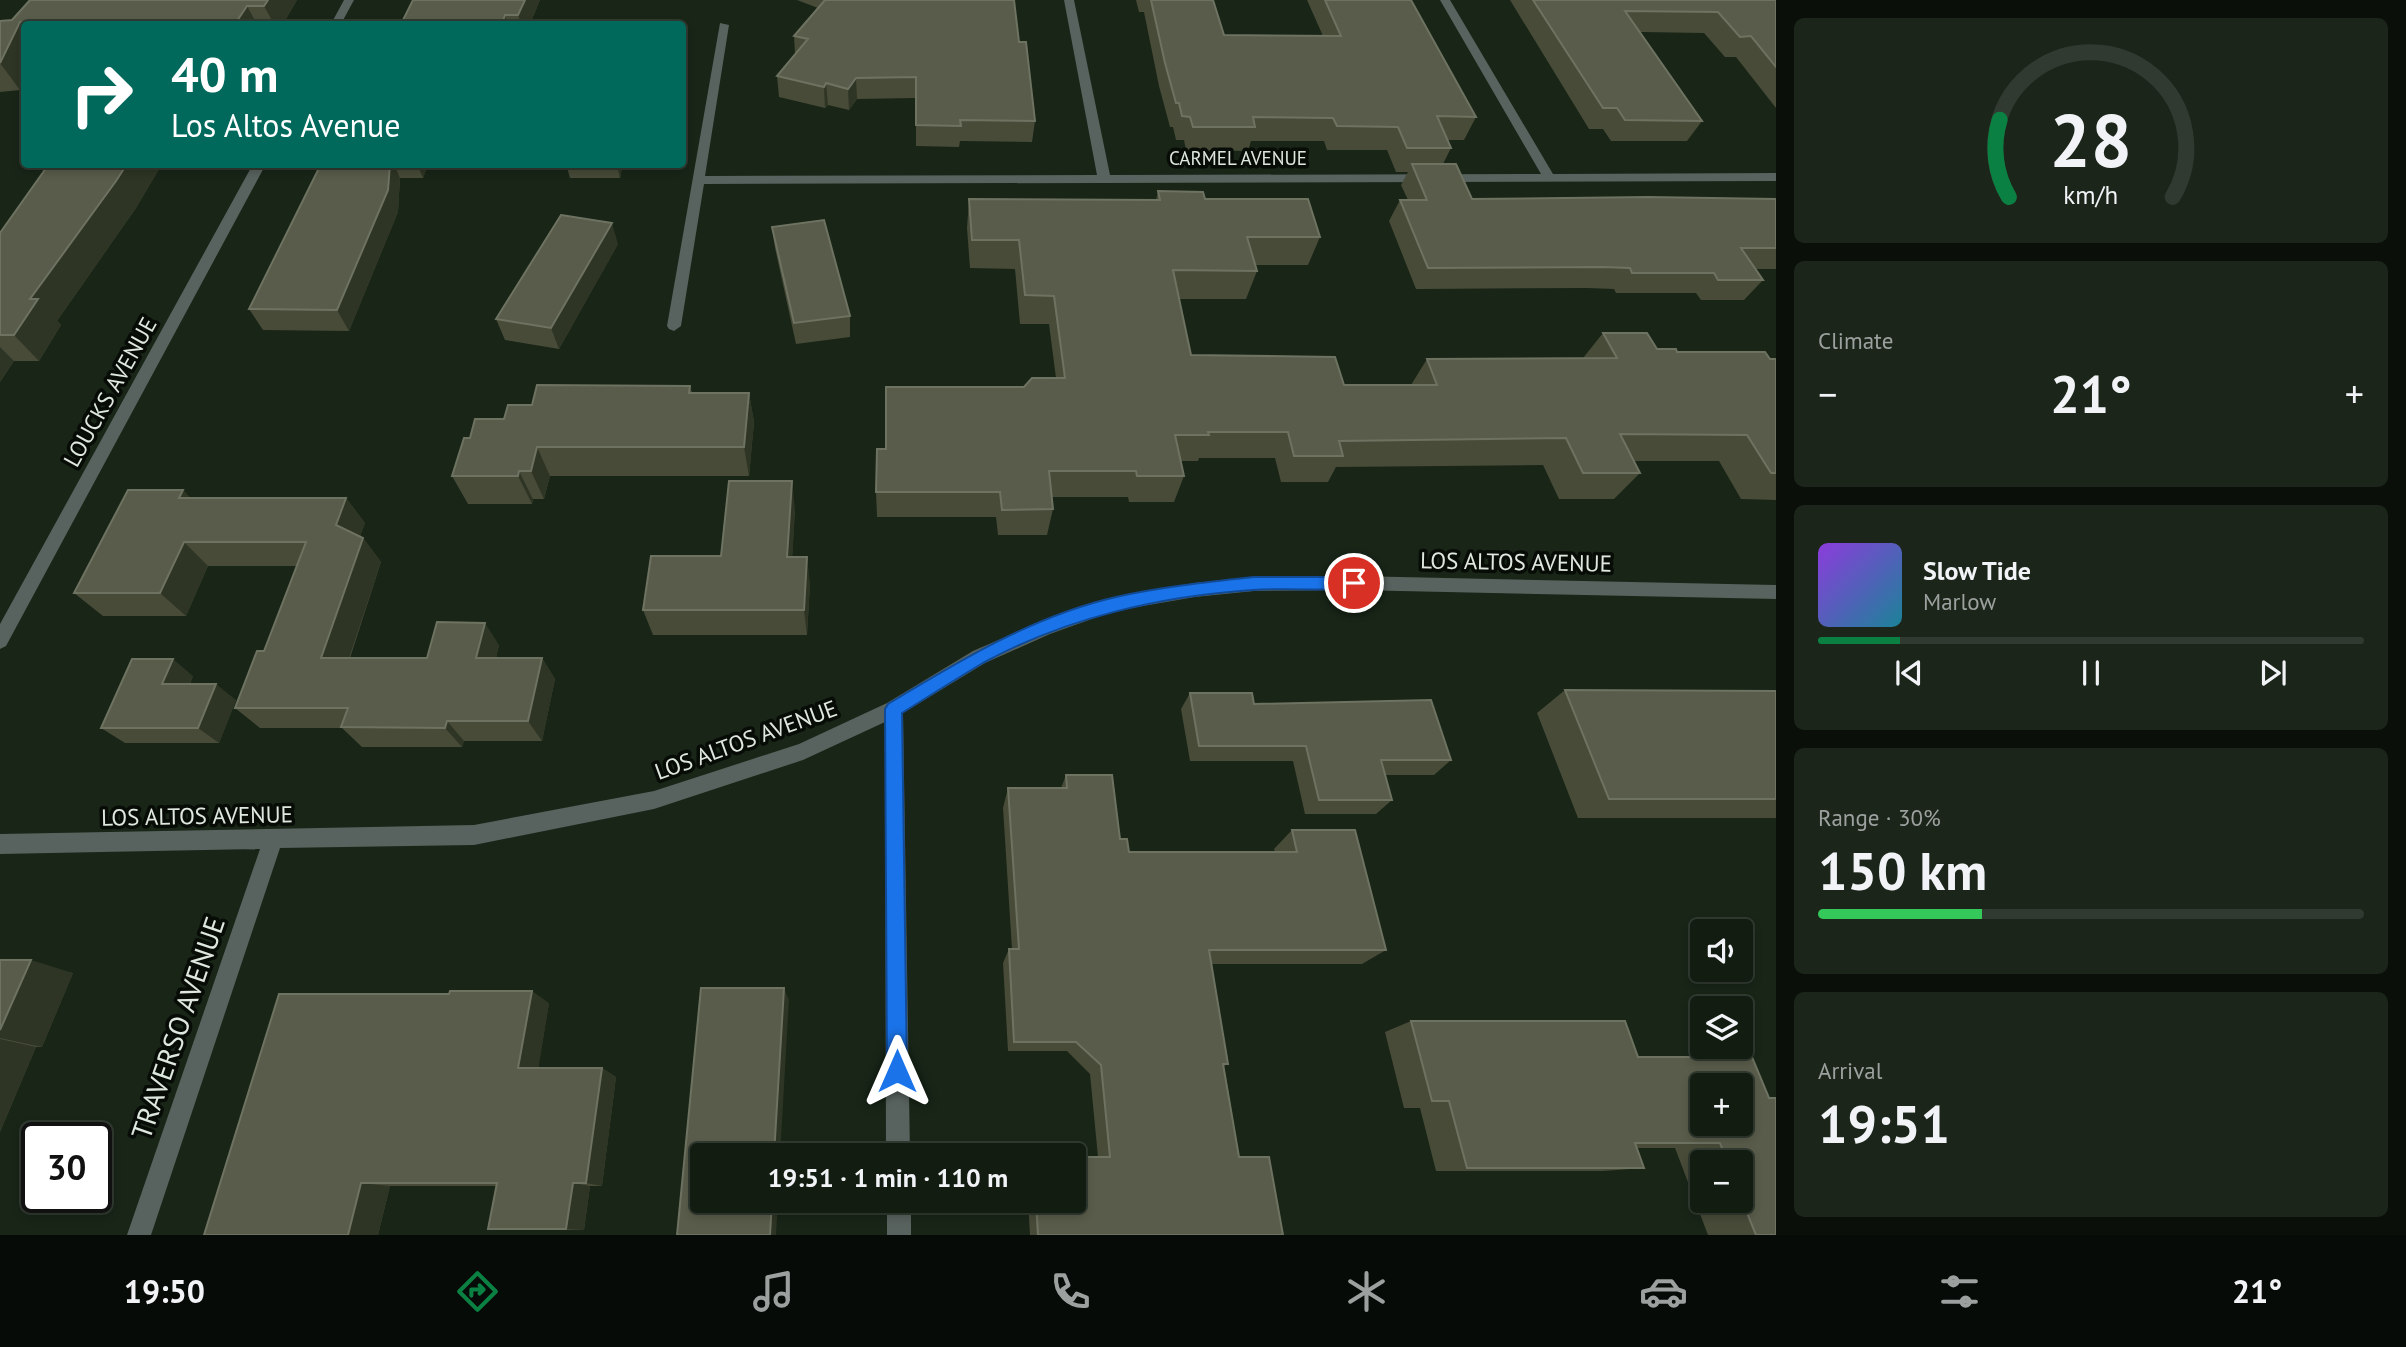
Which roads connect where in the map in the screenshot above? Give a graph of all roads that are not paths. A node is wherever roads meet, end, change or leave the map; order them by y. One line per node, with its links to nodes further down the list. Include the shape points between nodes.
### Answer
1 (349, 0): 4 (street)
2 (1069, 0): 7 (street)
3 (1445, 0): 8 (street)
4 (338, 21)
5 (724, 25): 10 (street)
6 (258, 168): 13 (street, LOUCKS AVENUE)
7 (1104, 177): 8 (street, CARMEL AVENUE); 10 (street, CARMEL AVENUE)
8 (1549, 177): 9 (street, CARMEL AVENUE)
9 (1776, 177)
10 (699, 180): 11 (street)
11 (674, 327)
12 (1776, 592): 14 (street, LOS ALTOS AVENUE, via 1354,583 1195,590 1114,604 1044,628 979,657)
13 (0, 641)
14 (894, 709): 15 (street, LOS ALTOS AVENUE, via 803,751 654,800 474,835); 17 (street)
15 (273, 839): 16 (street, LOS ALTOS AVENUE); 19 (street, TRAVERSO AVENUE)
16 (0, 844)
17 (898, 1143)
18 (898, 1213): 20 (street)
19 (139, 1235)
20 (899, 1235)

